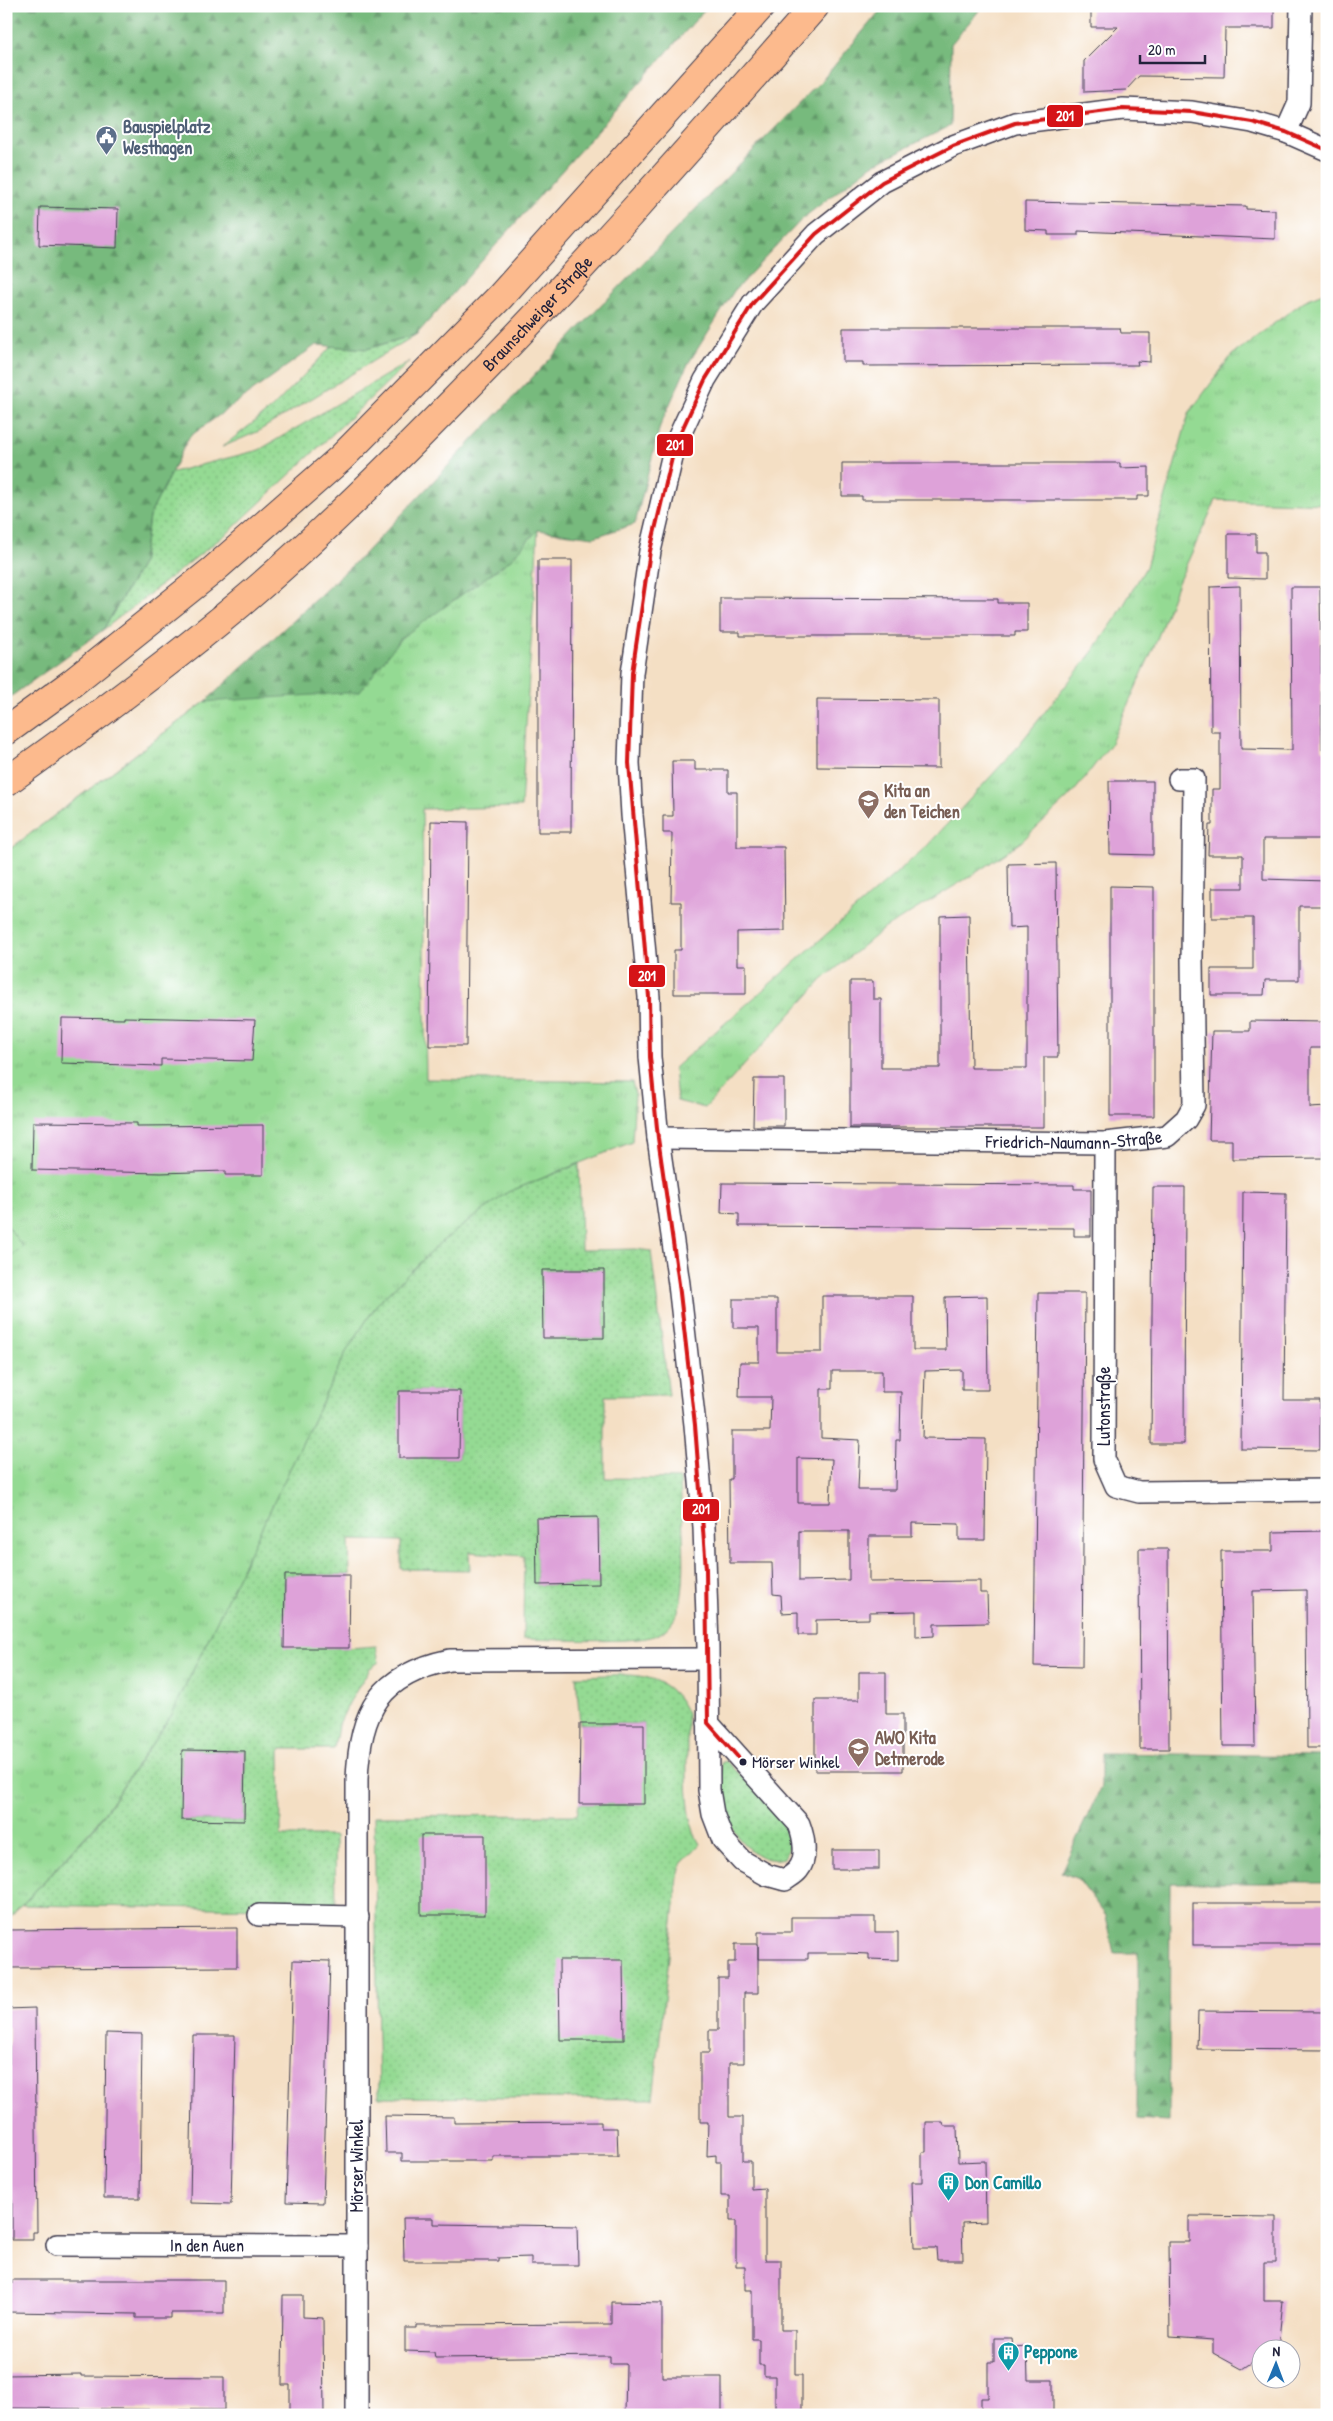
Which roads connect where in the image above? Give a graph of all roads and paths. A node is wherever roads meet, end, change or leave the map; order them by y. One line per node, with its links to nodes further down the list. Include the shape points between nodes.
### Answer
1 (762, 6): 6 (highway, via 500,297 341,458 212,572 72,683)
2 (816, 6): 8 (highway, Braunschweiger Straße, via 531,324 376,480 241,603 82,728)
3 (1301, 6): 4 (street, via 1299,103)
4 (1286, 132): 5 (street); 9 (street, via 1252,122 1192,112 1123,109 1015,123 953,146 882,182 816,234 753,303 705,380 675,445 650,551 632,673 629,763)
5 (1327, 150)
6 (6, 730)
7 (1179, 779): 10 (street, Friedrich-Naumann-Straße, via 1194,779 1194,1105 1186,1119 1167,1136)
8 (6, 782)
9 (658, 1138): 10 (street, Friedrich-Naumann-Straße); 12 (street, via 695,1425 704,1528)
10 (1105, 1143): 11 (street, Lutonstraße, via 1104,1459 1116,1486 1138,1492)
11 (1327, 1490)
12 (708, 1659): 13 (street); 15 (street, Mörser Winkel, via 450,1660 426,1665 392,1684 379,1696 362,1730 357,1779)
13 (708, 1723): 13 (street, via 709,1790 713,1814 723,1840 742,1861 785,1880 799,1869 805,1838 798,1824)
14 (259, 1915): 15 (street)
15 (358, 1918): 17 (street, Mörser Winkel)
16 (57, 2245): 17 (street, In den Auen)
17 (357, 2246): 18 (street, Mörser Winkel)
18 (357, 2415)

